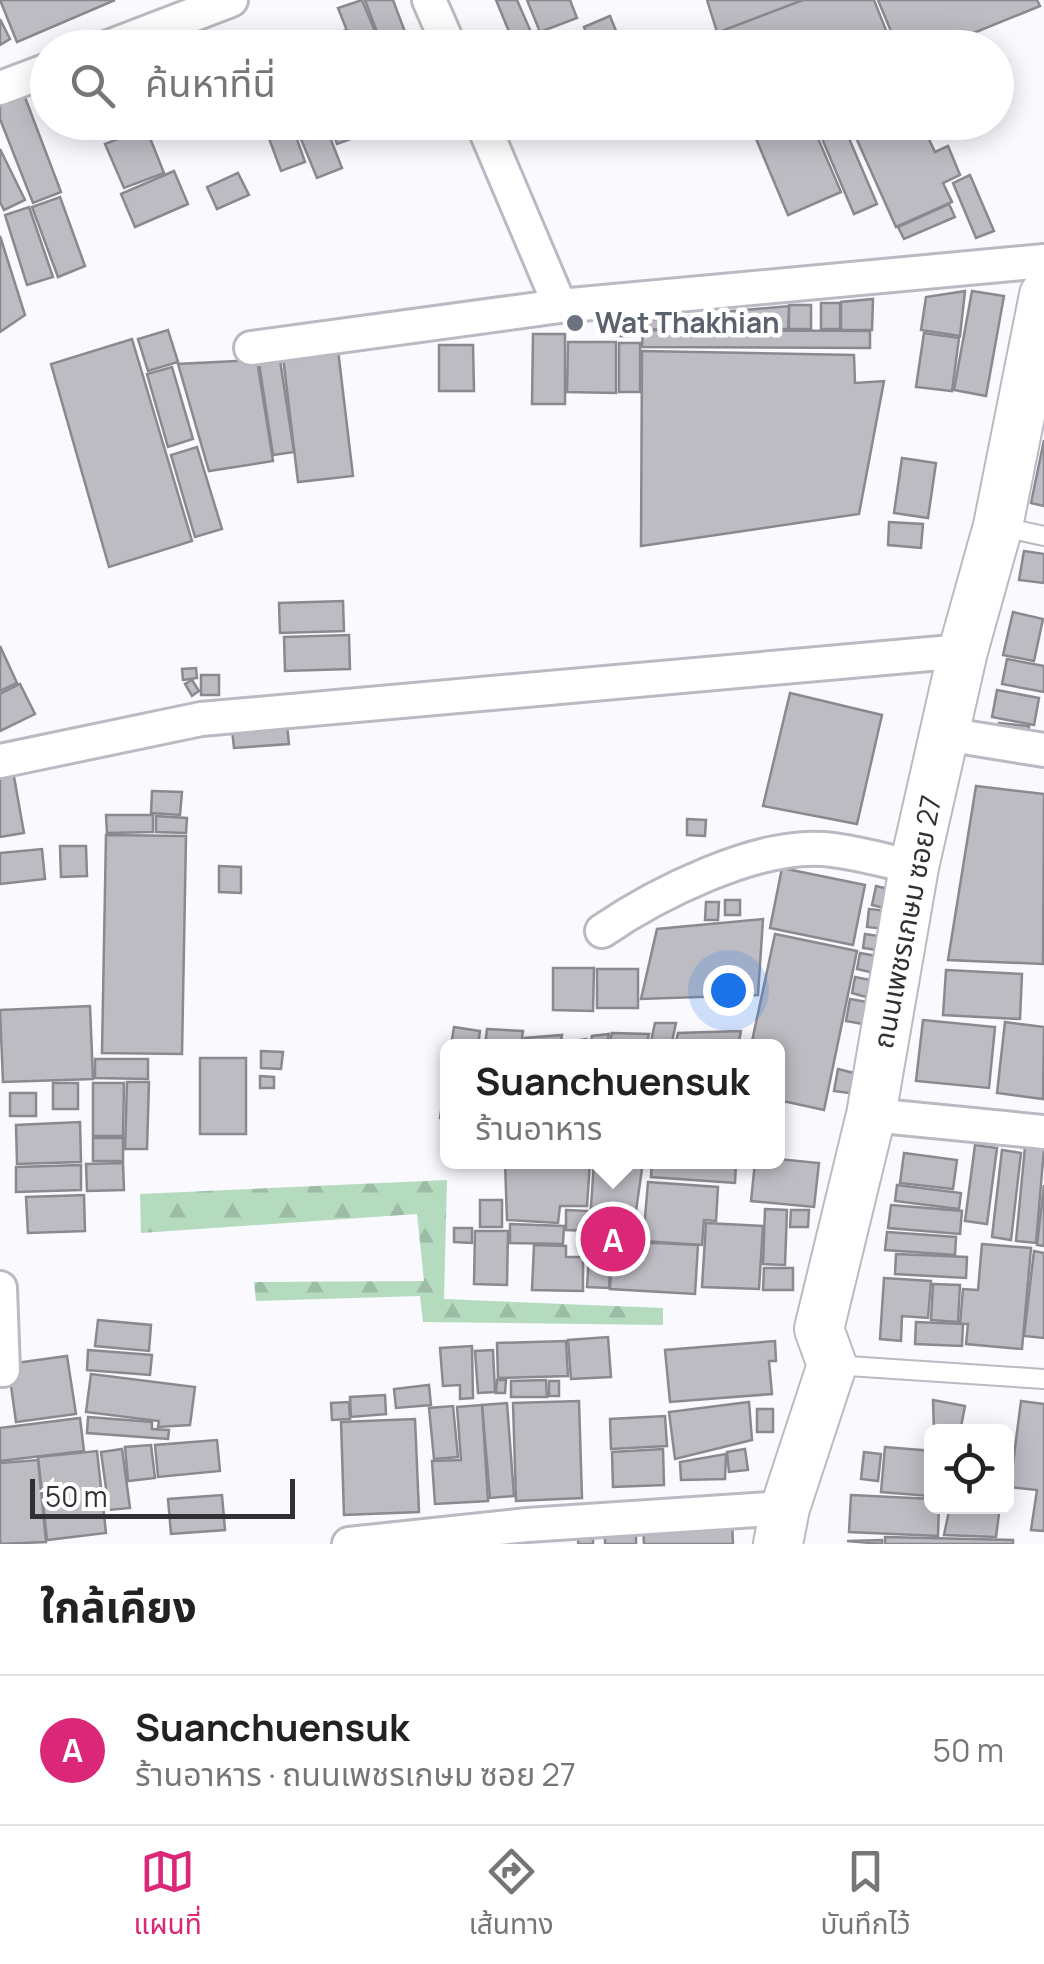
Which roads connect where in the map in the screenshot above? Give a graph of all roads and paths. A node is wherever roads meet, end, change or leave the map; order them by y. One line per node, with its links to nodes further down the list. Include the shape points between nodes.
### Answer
1 (231, 0): 3 (street)
2 (429, 0): 4 (street)
3 (153, 30)
4 (442, 30)
5 (30, 77): 6 (street)
6 (0, 88)
7 (490, 140): 10 (street)
8 (1044, 261): 10 (street)
9 (1044, 294): 12 (street, ถนนเพชรเกษม ซอย 27)
10 (560, 306): 11 (street)
11 (252, 348)
12 (998, 526): 13 (lane); 14 (street, ถนนเพชรเกษม ซอย 27)
13 (1044, 536)
14 (963, 652): 15 (street, ถนนเพชรเกษม ซอย 27); 17 (street, via 201,719)
15 (945, 734): 16 (street); 18 (street, ถนนเพชรเกษม ซอย 27)
16 (1044, 750)
17 (0, 761)
18 (914, 867): 19 (street, via 796,849 680,888); 20 (street, ถนนเพชรเกษม ซอย 27)
19 (602, 932)
20 (871, 1115): 21 (street); 23 (street, ถนนเพชรเกษม ซอย 27, via 818,1329)
21 (1044, 1132)
22 (0, 1288): 24 (street)
23 (832, 1365): 25 (lane); 26 (street)
24 (3, 1370)
25 (1044, 1379)
26 (782, 1526): 27 (street, via 527,1525)
27 (349, 1544)

